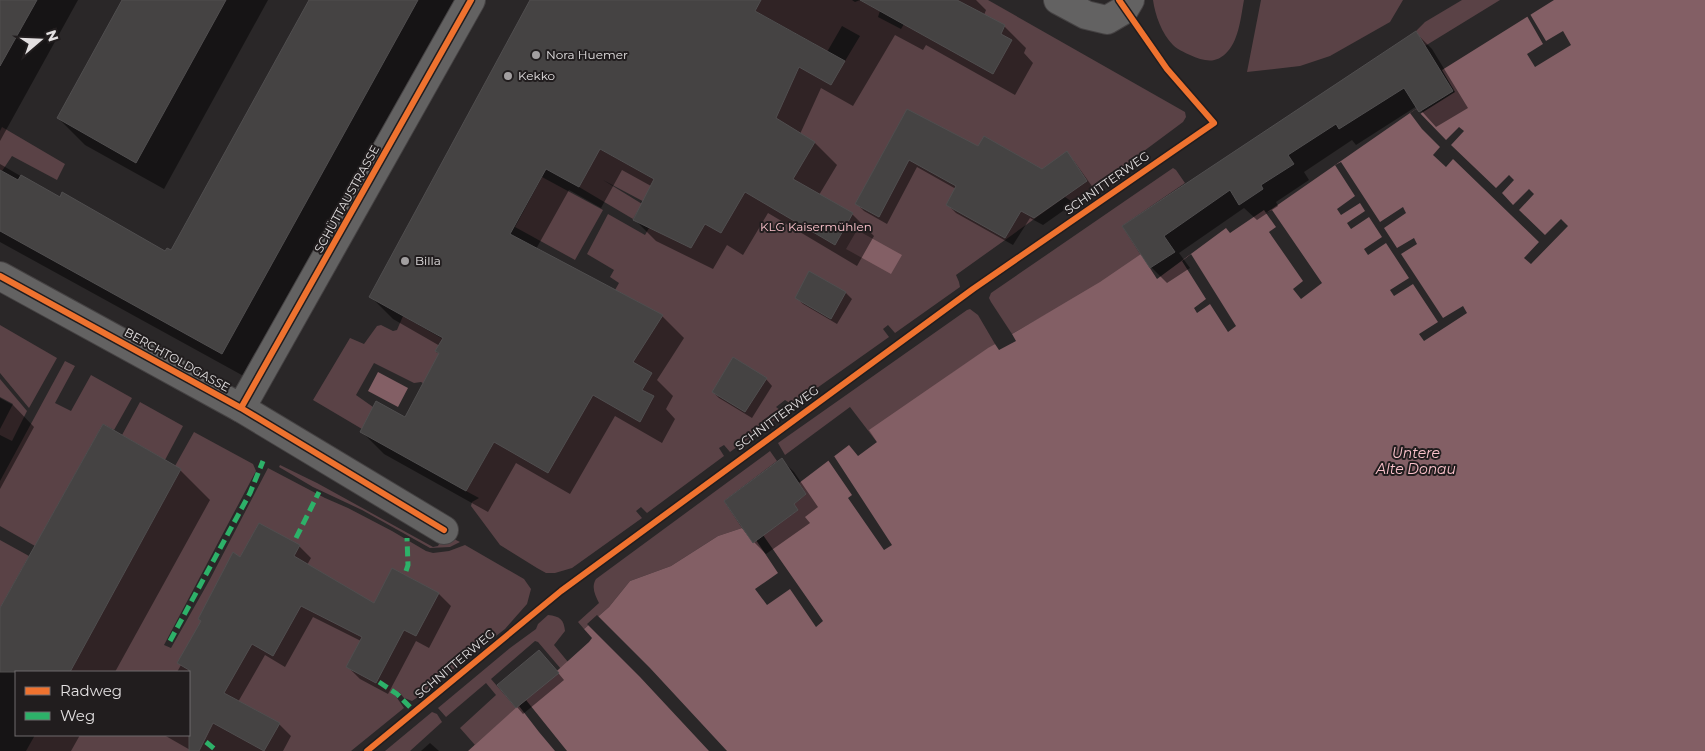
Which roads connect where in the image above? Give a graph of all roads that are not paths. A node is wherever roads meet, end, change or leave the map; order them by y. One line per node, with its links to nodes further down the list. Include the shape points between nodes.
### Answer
1 (471, 0): 5 (street, SCHÜTTAUSTRASSE)
2 (1058, 0): 3 (street, via 1086,16 1107,20)
3 (1127, 5)
4 (0, 276): 5 (street, BERCHTOLDGASSE)
5 (241, 408): 6 (street, BERCHTOLDGASSE)
6 (444, 530)

